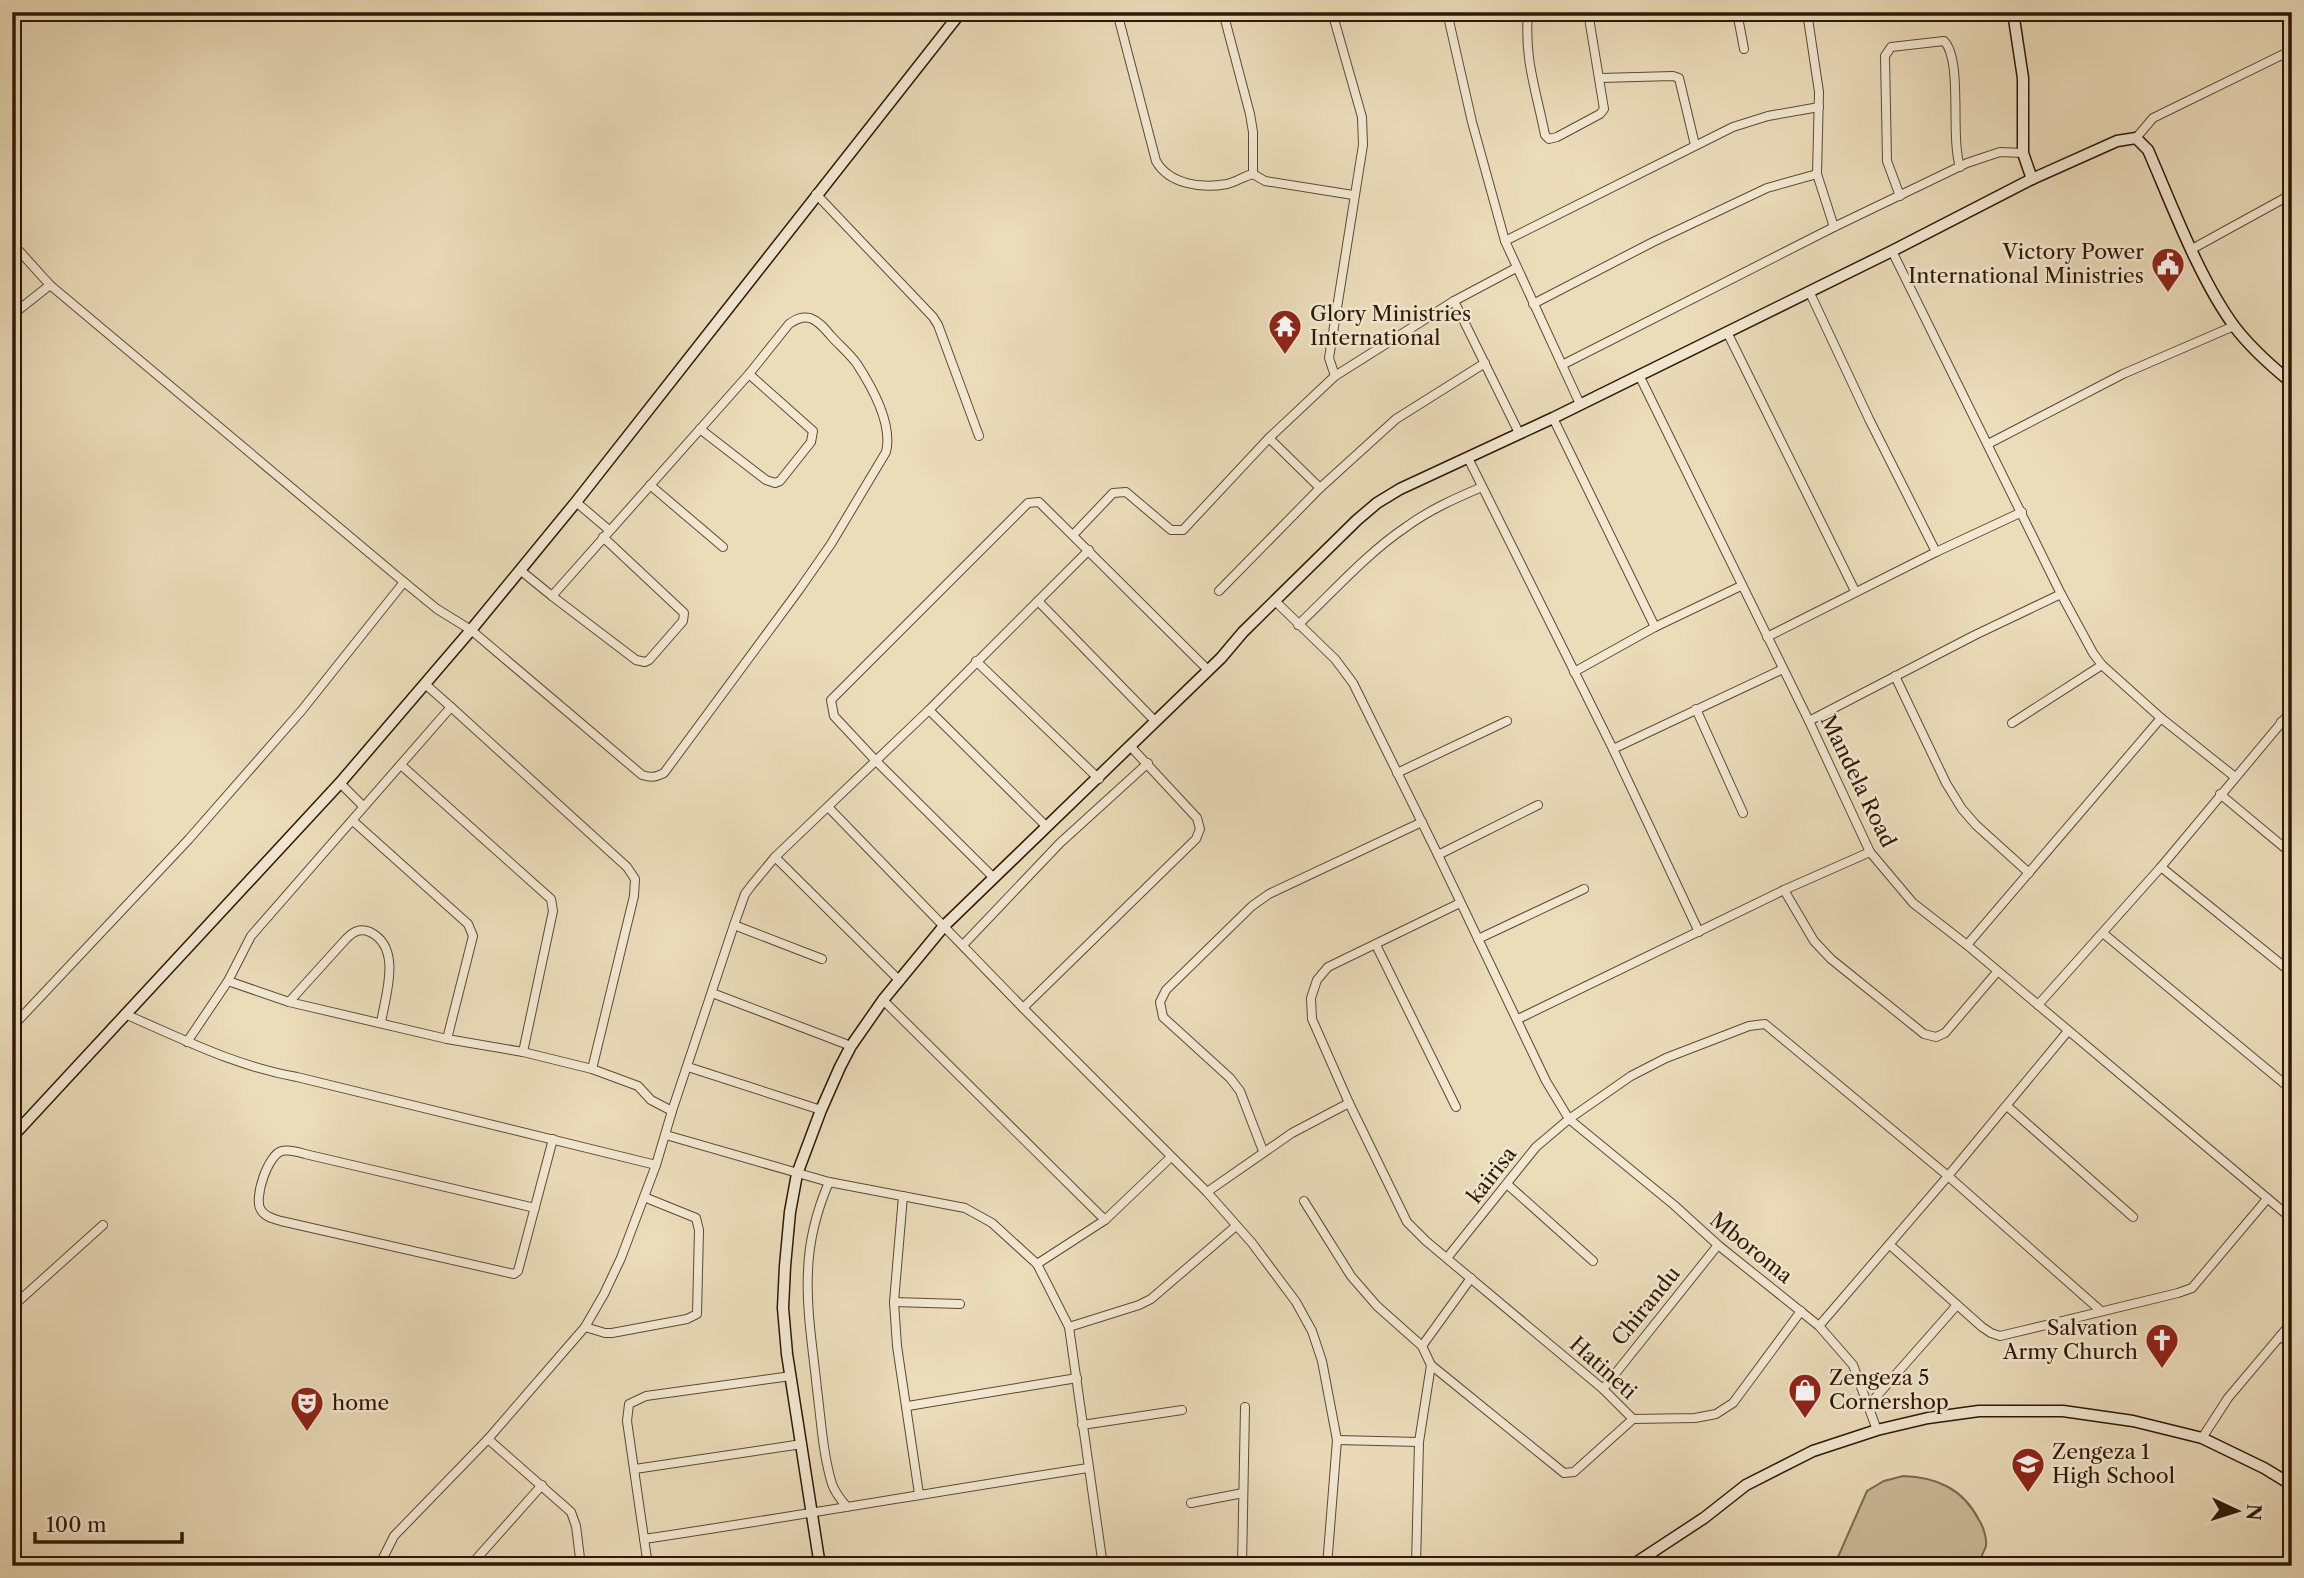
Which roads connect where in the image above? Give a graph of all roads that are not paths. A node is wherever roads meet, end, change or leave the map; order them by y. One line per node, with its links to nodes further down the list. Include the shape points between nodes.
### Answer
1 (961, 12): 22 (street)
2 (1117, 12): 19 (street, via 1161,171 1208,186)
3 (1223, 12): 19 (street, via 1250,114)
4 (1332, 12): 24 (street, via 1362,117 1363,145)
5 (1447, 12): 27 (street)
6 (1528, 12): 13 (street, via 1528,64 1547,139 1603,111)
7 (1588, 12): 13 (street)
8 (1737, 12): 11 (street)
9 (1807, 12): 14 (street)
10 (2013, 12): 17 (street, via 2023,78)
11 (1744, 49)
12 (2292, 50): 15 (street, via 2152,118)
13 (1600, 78): 16 (street, via 1679,78)
14 (1819, 107): 16 (street, via 1751,121); 20 (street)
15 (2136, 138): 21 (street, via 2118,141); 29 (street, via 2148,150)
16 (1695, 145): 27 (street)
17 (2023, 153): 18 (street, via 2000,152); 21 (street)
18 (1960, 167): 25 (street); 25 (street, via 1954,64 1947,44 1891,47 1885,56 1885,140 1887,161)
19 (1253, 174): 24 (street, via 1265,181)
20 (1817, 174): 26 (street); 35 (street, via 1767,188)
21 (2032, 179): 30 (street)
22 (816, 194): 49 (street, via 933,317); 56 (street)
23 (2292, 194): 29 (street)
24 (1353, 195): 43 (street, via 1329,358)
25 (1900, 196): 26 (street)
26 (1834, 227): 40 (street)
27 (1505, 241): 31 (street)
28 (12, 243): 32 (street)
29 (2192, 249): 37 (street)
30 (1892, 251): 33 (street); 51 (street)
31 (1516, 268): 34 (street); 35 (street)
32 (50, 285): 36 (street); 64 (street)
33 (1809, 290): 38 (street); 62 (street)
34 (1454, 301): 39 (street); 43 (street)
35 (1533, 303): 40 (street)
36 (12, 315)
37 (2234, 326): 44 (street); 51 (street, via 2123,374)
38 (1727, 332): 42 (street); 67 (street)
39 (1485, 363): 48 (street); 55 (street, via 1396,419)
40 (1562, 365): 45 (street)
41 (749, 374): 47 (street); 47 (street, via 813,430 811,442 780,481 766,480); 74 (street, via 789,324 797,318 818,322 856,362 882,417 888,446 831,544 664,773 656,778 642,775)
42 (1639, 375): 45 (street); 65 (street, Mandela Road)
43 (1335, 376): 50 (street)
44 (2292, 383)
45 (1580, 404): 46 (street)
46 (1553, 418): 48 (street); 73 (street)
47 (700, 429): 53 (street)
48 (1519, 433): 52 (street)
49 (979, 436)
50 (1269, 438): 55 (street); 59 (street, via 1182,530 1171,530 1121,491 1113,493)
51 (1989, 444): 57 (street)
52 (1468, 457): 54 (street); 71 (street, via 1377,503)
53 (650, 485): 58 (street); 60 (street)
54 (1482, 487): 72 (street, via 1406,527); 80 (street)
55 (1320, 488): 66 (street)
56 (576, 502): 58 (street); 63 (street)
57 (2022, 512): 62 (street); 68 (street)
58 (606, 533): 69 (street); 69 (street, via 684,613 684,621 645,662 636,660)
59 (1073, 535): 61 (street); 96 (street, via 1039,502 1028,503 835,694 831,700 834,716)
60 (723, 547)
61 (1089, 550): 70 (street); 79 (street)
62 (1936, 552): 67 (street)
63 (520, 570): 69 (street); 74 (street)
64 (404, 582): 74 (street); 142 (street, via 189,839)
65 (1741, 586): 73 (street); 75 (street, Mandela Road)
66 (1219, 591)
67 (1855, 592): 75 (street)
68 (2061, 594): 77 (street); 81 (street)
69 (552, 596)
70 (1038, 601): 76 (street); 90 (street)
71 (1275, 601): 72 (street, Mboroma); 79 (street)
72 (1298, 625): 99 (street, Mboroma, via 1345,671)
73 (1655, 627): 80 (street)
74 (471, 630): 82 (street)
75 (1767, 637): 78 (street, Mandela Road)
76 (976, 661): 85 (street); 101 (street)
77 (2102, 665): 87 (street); 92 (street)
78 (1783, 669): 84 (street); 89 (street, Mandela Road)
79 (1208, 670): 90 (street)
80 (1574, 672): 95 (street)
81 (1895, 676): 89 (street); 116 (street, via 1962,809)
82 (425, 684): 83 (street); 102 (street)
83 (451, 707): 98 (street); 149 (street, via 628,867 635,879 635,896)
84 (1696, 709): 95 (street); 107 (street)
85 (929, 710): 96 (street); 110 (street)
86 (2292, 710): 91 (street)
87 (2161, 718): 100 (street); 116 (street)
88 (1507, 721): 99 (street)
89 (1809, 721): 111 (street, Mandela Road)
90 (1156, 722): 94 (street)
91 (2281, 722): 93 (street); 100 (street)
92 (2012, 723)
93 (2292, 731)
94 (1131, 747): 97 (street); 101 (street)
95 (1613, 749): 123 (street)
96 (876, 761): 106 (street); 117 (street)
97 (1148, 763): 126 (street, via 1060,844); 138 (street, via 1197,818 1200,829 1196,839)
98 (401, 765): 105 (street); 147 (street, via 551,899 553,911)
99 (1397, 773): 109 (street, Mboroma)
100 (2235, 777): 103 (street)
101 (1099, 779): 110 (street)
102 (340, 783): 105 (street); 139 (street)
103 (2220, 794): 112 (street); 115 (street)
104 (1538, 804): 113 (street)
105 (363, 806): 108 (street)
106 (828, 808): 114 (street); 122 (street)
107 (1743, 813)
108 (353, 821): 132 (street, via 251,936); 144 (street, via 472,930)
109 (1422, 822): 113 (street, Mboroma); 160 (street, via 1269,894 1166,990 1160,1002 1163,1017 1240,1091)
110 (1046, 826): 117 (street)
111 (1870, 852): 119 (street); 128 (street, Mandela Road, via 1913,903)
112 (2292, 854)
113 (1438, 855): 120 (street, Mboroma)
114 (775, 858): 121 (street, via 745,894); 133 (street)
115 (2161, 867): 124 (street); 131 (street)
116 (2029, 873): 128 (street)
117 (993, 877): 122 (street)
118 (1584, 889): 125 (street)
119 (1784, 890): 123 (street); 130 (street, via 1814,942 1924,1034 1936,1037 1945,1033)
120 (1460, 903): 125 (street, Mboroma); 127 (street, Hatineti)
121 (734, 925): 129 (street); 134 (street)
122 (944, 926): 126 (street); 133 (street)
123 (1699, 932): 140 (street)
124 (2104, 934): 137 (street); 150 (street)
125 (1478, 939): 140 (street, Mboroma)
126 (963, 945): 138 (street)
127 (1376, 945): 151 (street, Hatineti, via 1328,967 1311,998 1312,1019); 153 (street)
128 (1967, 946): 130 (street, Mandela Road)
129 (822, 959)
130 (1997, 972): 137 (street, Mandela Road)
131 (2292, 973)
132 (228, 981): 136 (street); 145 (street)
133 (900, 981): 135 (street)
134 (712, 993): 146 (street); 148 (street)
135 (883, 1000): 146 (street); 175 (street)
136 (289, 1002): 141 (street); 141 (street, via 360,929 376,936 389,955)
137 (2038, 1005): 143 (street, Mandela Road)
138 (1023, 1007): 161 (street)
139 (127, 1014): 145 (street); 158 (street)
140 (1518, 1019): 156 (street, Mboroma)
141 (381, 1023): 144 (street)
142 (12, 1027)
143 (2068, 1031): 152 (street); 170 (street, Mandela Road)
144 (447, 1039): 147 (street)
145 (187, 1042): 159 (street, via 261,1070)
146 (851, 1046): 154 (street)
147 (523, 1052): 149 (street)
148 (688, 1067): 154 (street); 155 (street)
149 (592, 1069): 155 (street, via 638,1086)
150 (2292, 1090)
151 (1349, 1103): 160 (street); 180 (street, Hatineti, via 1407,1222)
152 (2007, 1105): 164 (street); 173 (street)
153 (1456, 1107)
154 (821, 1110): 163 (street)
155 (671, 1111): 157 (street)
156 (1569, 1119): 164 (street, kairisa, via 1620,1083 1667,1058 1765,1024); 166 (street, kairisa, via 1536,1147); 178 (street, Mboroma)
157 (666, 1135): 162 (street); 163 (street)
158 (12, 1137)
159 (553, 1139): 162 (street); 172 (street)
160 (1263, 1151): 167 (street)
161 (1171, 1157): 167 (street); 175 (street)
162 (656, 1165): 169 (street)
163 (797, 1174): 165 (street); 198 (street, via 783,1308)
164 (1948, 1176): 179 (street); 189 (street)
165 (829, 1182): 168 (street); 222 (street, via 811,1241 808,1310 832,1484)
166 (1507, 1184): 180 (street, kairisa); 181 (street)
167 (1207, 1192): 177 (street)
168 (903, 1196): 182 (street, via 972,1211); 184 (street)
169 (645, 1197): 193 (street, via 621,1258); 193 (street, via 696,1218 698,1314 612,1333)
170 (2267, 1199): 174 (street, Mandela Road); 189 (street, via 2192,1288)
171 (1304, 1201): 195 (street, via 1363,1292)
172 (535, 1208): 172 (street, via 514,1274 281,1221 263,1213 259,1198 269,1163 283,1151)
173 (2133, 1217)
174 (2292, 1219)
175 (1105, 1220): 182 (street)
176 (103, 1225): 187 (street)
177 (1236, 1226): 191 (street, via 1151,1299); 212 (street, via 1277,1275 1312,1331)
178 (1718, 1245): 188 (street, Mboroma); 200 (street, Chirandu)
179 (1890, 1245): 186 (street); 192 (street)
180 (1447, 1258): 183 (street, Hatineti)
181 (1593, 1261)
182 (1037, 1264): 191 (street)
183 (1471, 1278): 195 (street); 200 (street, Hatineti)
184 (894, 1303): 185 (street); 202 (street)
185 (960, 1304)
186 (1957, 1305): 189 (street, via 2000,1336); 203 (street)
187 (12, 1307)
188 (1801, 1311): 192 (street, Mboroma); 207 (street, Hatineti, via 1733,1403 1716,1414)
189 (2101, 1311)
190 (2292, 1322): 194 (street)
191 (1069, 1326): 199 (street)
192 (1819, 1326): 203 (street, Mboroma, via 1853,1365)
193 (585, 1328): 211 (street)
194 (2280, 1336): 196 (street); 210 (street, via 2228,1398)
195 (1422, 1346): 197 (street)
196 (2292, 1346)
197 (1431, 1365): 207 (street, via 1564,1472 1574,1472); 213 (street)
198 (791, 1376): 214 (street); 216 (street, via 635,1400 629,1404 627,1421)
199 (1077, 1378): 202 (street); 208 (street)
200 (1603, 1390): 207 (street, Hatineti)
201 (12, 1403): 206 (street)
202 (908, 1406): 220 (street)
203 (1868, 1406): 209 (street, Mboroma)
204 (1245, 1407): 219 (street)
205 (1182, 1410): 208 (street)
206 (12, 1418)
207 (1633, 1419)
208 (1082, 1425): 215 (street)
209 (1877, 1430): 210 (street, via 1979,1411 2063,1411 2133,1421); 234 (street, via 1813,1451 1746,1485)
210 (2202, 1438): 218 (street)
211 (488, 1439): 217 (street); 225 (street, via 394,1536)
212 (1337, 1440): 213 (street); 232 (street)
213 (1419, 1442): 233 (street)
214 (802, 1444): 216 (street); 223 (street)
215 (1088, 1468): 220 (street); 230 (street)
216 (635, 1469): 224 (street)
217 (542, 1485): 226 (street); 227 (street, via 573,1517)
218 (2292, 1485)
219 (1243, 1493): 221 (street); 231 (street)
220 (919, 1494): 222 (street)
221 (1191, 1503)
222 (847, 1507): 223 (street)
223 (813, 1514): 224 (street); 229 (street)
224 (644, 1539): 228 (street)
225 (379, 1566)
226 (470, 1566)
227 (581, 1566)
228 (648, 1566)
229 (820, 1566)
230 (1103, 1566)
231 (1242, 1566)
232 (1327, 1566)
233 (1416, 1566)
234 (1631, 1566)

